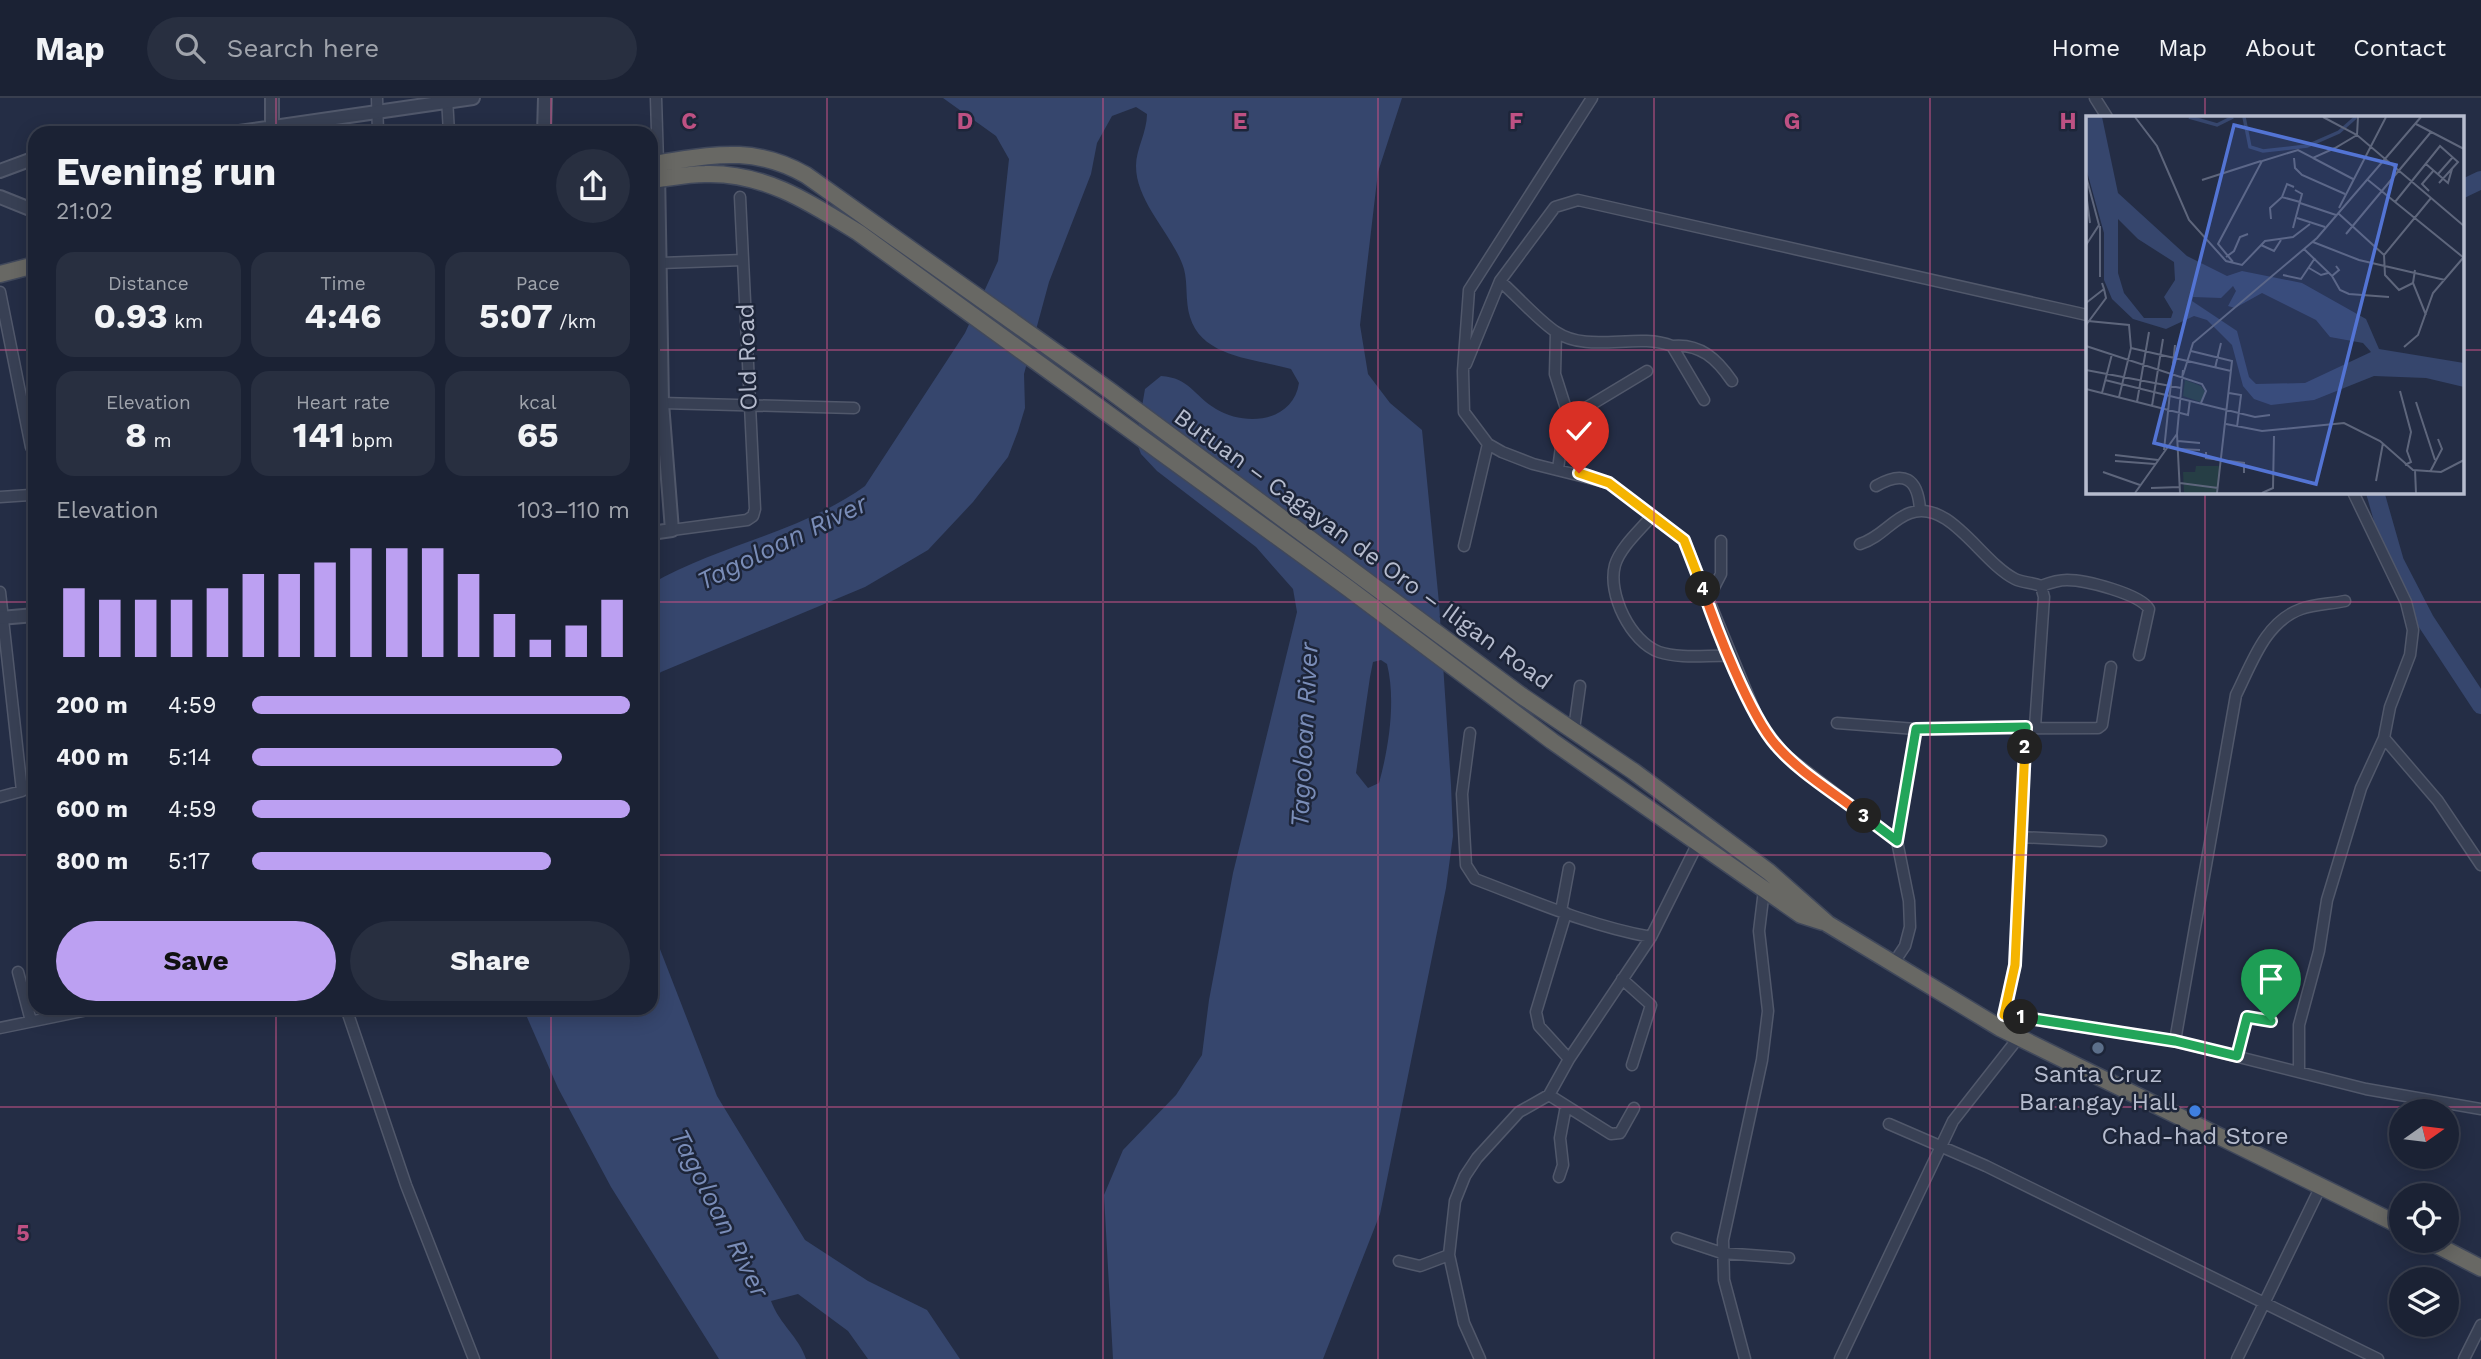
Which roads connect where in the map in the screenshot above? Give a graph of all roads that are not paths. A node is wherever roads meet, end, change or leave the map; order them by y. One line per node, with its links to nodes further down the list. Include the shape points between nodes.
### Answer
1 (272, 98): 11 (street)
2 (377, 98): 9 (street)
3 (473, 98): 8 (street)
4 (545, 98): 15 (street)
5 (656, 98): 16 (street)
6 (1592, 98): 34 (street, via 1469,290)
7 (2095, 98): 10 (street)
8 (447, 100): 9 (street); 14 (street)
9 (377, 113): 12 (street); 13 (street)
10 (2106, 116)
11 (272, 126)
12 (301, 126)
13 (378, 126)
14 (449, 126)
15 (544, 126)
16 (656, 126)
17 (28, 161): 18 (street)
18 (0, 171)
19 (658, 171): 68 (highway, Butuan – Cagayan de Oro – Iligan Road, via 733,153 764,156 806,176 1110,390 1522,696)
20 (658, 172): 76 (highway, Butuan – Cagayan de Oro – Iligan Road, via 757,180 806,200 859,233)
21 (0, 197): 23 (street)
22 (740, 197): 25 (street, Old Road)
23 (28, 208)
24 (658, 227): 26 (street)
25 (743, 260): 26 (street); 39 (street, Old Road)
26 (660, 263): 38 (street)
27 (28, 267): 28 (highway)
28 (0, 274)
29 (1500, 281): 31 (street, via 1555,207 1578,200); 32 (street); 34 (street)
30 (0, 292): 42 (street)
31 (2086, 315)
32 (1556, 332): 33 (street, via 1578,340 1653,341); 41 (street, via 1555,374)
33 (1672, 346): 36 (street, via 1700,349 1720,363); 37 (street)
34 (1463, 370): 43 (street, via 1466,418)
35 (1647, 371): 41 (street)
36 (1732, 380)
37 (1704, 400)
38 (662, 403): 39 (street); 51 (street)
39 (748, 404): 40 (street); 51 (street, Old Road, via 753,516)
40 (854, 408)
41 (1569, 418): 44 (street)
42 (28, 432)
43 (1488, 443): 44 (street, via 1533,464); 55 (street)
44 (1558, 469): 50 (street, via 1609,483)
45 (1876, 486): 49 (street, via 1902,477 1911,481)
46 (2354, 494): 71 (street, via 2406,602 2413,630 2410,655 2390,707)
47 (28, 495): 48 (street)
48 (0, 497)
49 (1920, 510): 54 (street, via 1907,513 1884,533); 56 (street, via 1939,513 2014,579)
50 (1651, 517): 58 (street, via 1690,549); 63 (street, via 1614,567 1626,623 1648,646 1661,652)
51 (672, 530): 52 (street)
52 (658, 532)
53 (1721, 541): 58 (street, via 1721,574)
54 (1860, 544)
55 (1464, 546)
56 (2040, 586): 62 (street, via 2068,580 2087,582 2142,601 2149,609); 67 (street, via 2044,597)
57 (0, 592): 61 (street)
58 (1707, 601): 63 (street)
59 (2345, 601): 95 (street, via 2301,609 2276,623 2236,695)
60 (28, 616): 61 (street)
61 (2, 618): 72 (street, via 22,791)
62 (2139, 655)
63 (1730, 656): 74 (street, via 1759,722 1775,745)
64 (2111, 667): 67 (street, via 2101,727)
65 (1580, 685): 68 (street)
66 (1837, 723): 69 (street)
67 (2031, 727): 69 (street); 73 (street)
68 (1574, 729): 81 (highway, Butuan – Cagayan de Oro – Iligan Road, via 1769,872)
69 (1916, 729): 74 (street)
70 (1471, 733): 80 (street, via 1462,794 1466,865 1475,879)
71 (2384, 738): 77 (street, via 2438,801); 99 (street, via 2361,788 2327,900 2299,1025)
72 (0, 797)
73 (2021, 837): 75 (street); 91 (street, via 2015,965)
74 (1897, 841): 83 (street, via 1910,927)
75 (2101, 841)
76 (1697, 845): 79 (highway, Butuan – Cagayan de Oro – Iligan Road); 82 (street)
77 (2481, 865)
78 (1569, 868): 80 (street)
79 (1764, 890): 81 (highway, Butuan – Cagayan de Oro – Iligan Road, via 1801,915); 110 (street, via 1759,930 1768,1011)
80 (1563, 912): 82 (street); 97 (street, via 1536,1012 1539,1026)
81 (1828, 924): 83 (highway, Butuan – Cagayan de Oro – Iligan Road)
82 (1651, 937): 85 (street)
83 (1893, 964): 91 (highway, Butuan – Cagayan de Oro – Iligan Road)
84 (18, 972): 86 (street)
85 (1622, 979): 97 (street); 98 (street, via 1651,1004)
86 (28, 1010)
87 (29, 1015): 90 (street)
88 (61, 1015): 90 (street)
89 (347, 1015): 118 (street, via 406,1185)
90 (31, 1021): 93 (street)
91 (2002, 1021): 94 (highway, Butuan – Cagayan de Oro – Iligan Road); 95 (street)
92 (2271, 1021): 96 (street, via 2247,1017)
93 (0, 1028)
94 (2019, 1037): 105 (street, via 1953,1121); 107 (highway, Butuan – Cagayan de Oro – Iligan Road)
95 (2175, 1041): 96 (street)
96 (2237, 1056): 99 (street)
97 (1569, 1059): 100 (street)
98 (1632, 1065)
99 (2299, 1070): 103 (street, via 2366,1089)
100 (1549, 1096): 101 (street); 112 (street, via 1519,1112 1465,1176 1455,1201)
101 (1566, 1106): 102 (street, via 1616,1134); 106 (street)
102 (1634, 1108)
103 (2481, 1109)
104 (1889, 1124): 105 (street)
105 (1940, 1147): 116 (street); 121 (street)
106 (1559, 1177)
107 (2321, 1186): 108 (highway, Butuan – Cagayan de Oro – Iligan Road); 116 (street)
108 (2389, 1220)
109 (1677, 1238): 110 (street)
110 (1722, 1253): 113 (street); 120 (street, via 1724,1280)
111 (2452, 1253): 115 (highway)
112 (1449, 1255): 114 (street, via 1420,1266); 119 (street, via 1464,1324)
113 (1789, 1258)
114 (1399, 1261)
115 (2481, 1268)
116 (2264, 1302): 122 (street); 123 (street)
117 (2481, 1325): 124 (street)
118 (474, 1359)
119 (1480, 1359)
120 (1745, 1359)
121 (1840, 1359)
122 (2238, 1359)
123 (2378, 1359)
124 (2463, 1359)

